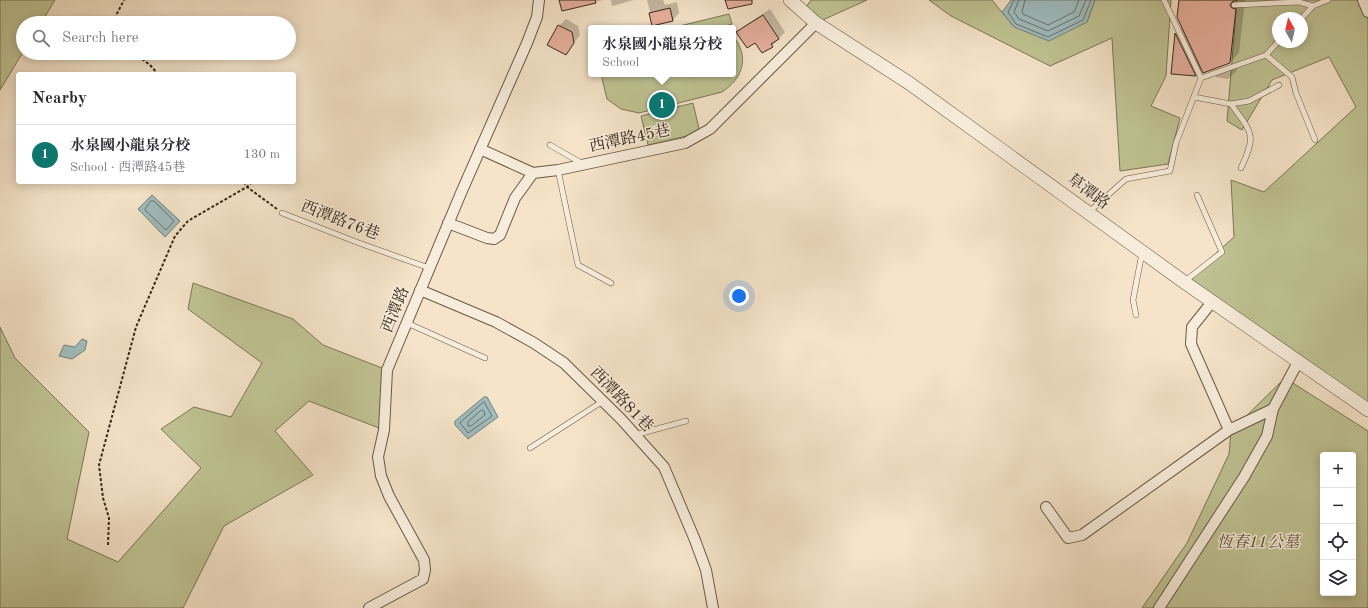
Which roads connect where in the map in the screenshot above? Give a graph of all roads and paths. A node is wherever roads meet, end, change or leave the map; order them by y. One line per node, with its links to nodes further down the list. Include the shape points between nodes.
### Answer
1 (124, 0): 11 (path)
2 (539, 0): 23 (street, 西潭路, via 537,17)
3 (790, 0): 12 (street, 草潭路)
4 (1164, 0): 17 (lane)
5 (1328, 0): 8 (lane)
6 (1363, 0): 10 (street)
7 (1234, 5): 8 (lane, via 1299,2)
8 (1313, 6): 9 (lane)
9 (1308, 12)
10 (1368, 12)
11 (116, 16)
12 (816, 23): 24 (street, 西潭路45巷, via 710,130 685,143); 33 (street, 草潭路, via 909,83)
13 (1272, 48): 14 (lane)
14 (1266, 55): 17 (lane); 21 (lane, via 1292,77)
15 (142, 60): 16 (path)
16 (156, 72)
17 (1201, 78): 19 (lane)
18 (1279, 85): 20 (lane, via 1248,101)
19 (1194, 97): 20 (lane); 33 (lane, via 1176,143 1170,171 1126,179)
20 (1232, 104): 25 (lane, via 1250,131 1251,147)
21 (1315, 140)
22 (550, 145): 24 (lane)
23 (480, 149): 27 (street); 34 (street, 西潭路)
24 (584, 164): 26 (street, 西潭路45巷)
25 (1241, 168)
26 (558, 170): 27 (street, 西潭路45巷); 38 (lane, via 578,265)
27 (533, 173): 34 (street, via 515,198 500,236 494,239 487,238)
28 (245, 184): 30 (path)
29 (250, 184): 30 (path)
30 (247, 187): 32 (path, 西潭路76巷); 53 (path, via 188,221 175,236 136,327 99,465 103,498 109,518)
31 (1197, 195): 37 (lane, via 1222,252)
32 (282, 213): 36 (lane, 西潭路76巷)
33 (1087, 213): 35 (street, 草潭路)
34 (448, 223): 36 (street, 西潭路)
35 (1143, 252): 37 (street, 草潭路); 41 (lane, via 1133,300)
36 (429, 268): 39 (street, 西潭路)
37 (1184, 282): 40 (street, 草潭路)
38 (610, 283)
39 (420, 290): 42 (street, 西潭路); 45 (street, 西潭路81巷, via 490,320 534,343 564,363)
40 (1212, 302): 44 (street, 草潭路); 49 (street, via 1192,327 1191,344)
41 (1136, 315)
42 (407, 323): 43 (lane); 54 (street, 西潭路, via 387,370 384,430 378,457 381,476 389,496 424,560 425,570 423,578 413,585)
43 (485, 358)
44 (1298, 362): 46 (street); 47 (street, 草潭路)
45 (603, 401): 50 (street, 西潭路81巷); 51 (lane)
46 (1273, 410): 49 (street); 56 (street, via 1267,436 1244,477)
47 (1368, 410)
48 (686, 421): 50 (lane)
49 (1229, 430): 52 (street, via 1082,535 1068,538)
50 (635, 434): 55 (street, 西潭路81巷, via 664,467 706,570)
51 (530, 448)
52 (1046, 507)
53 (108, 545)
54 (369, 608)
55 (713, 608)
56 (1158, 608)

